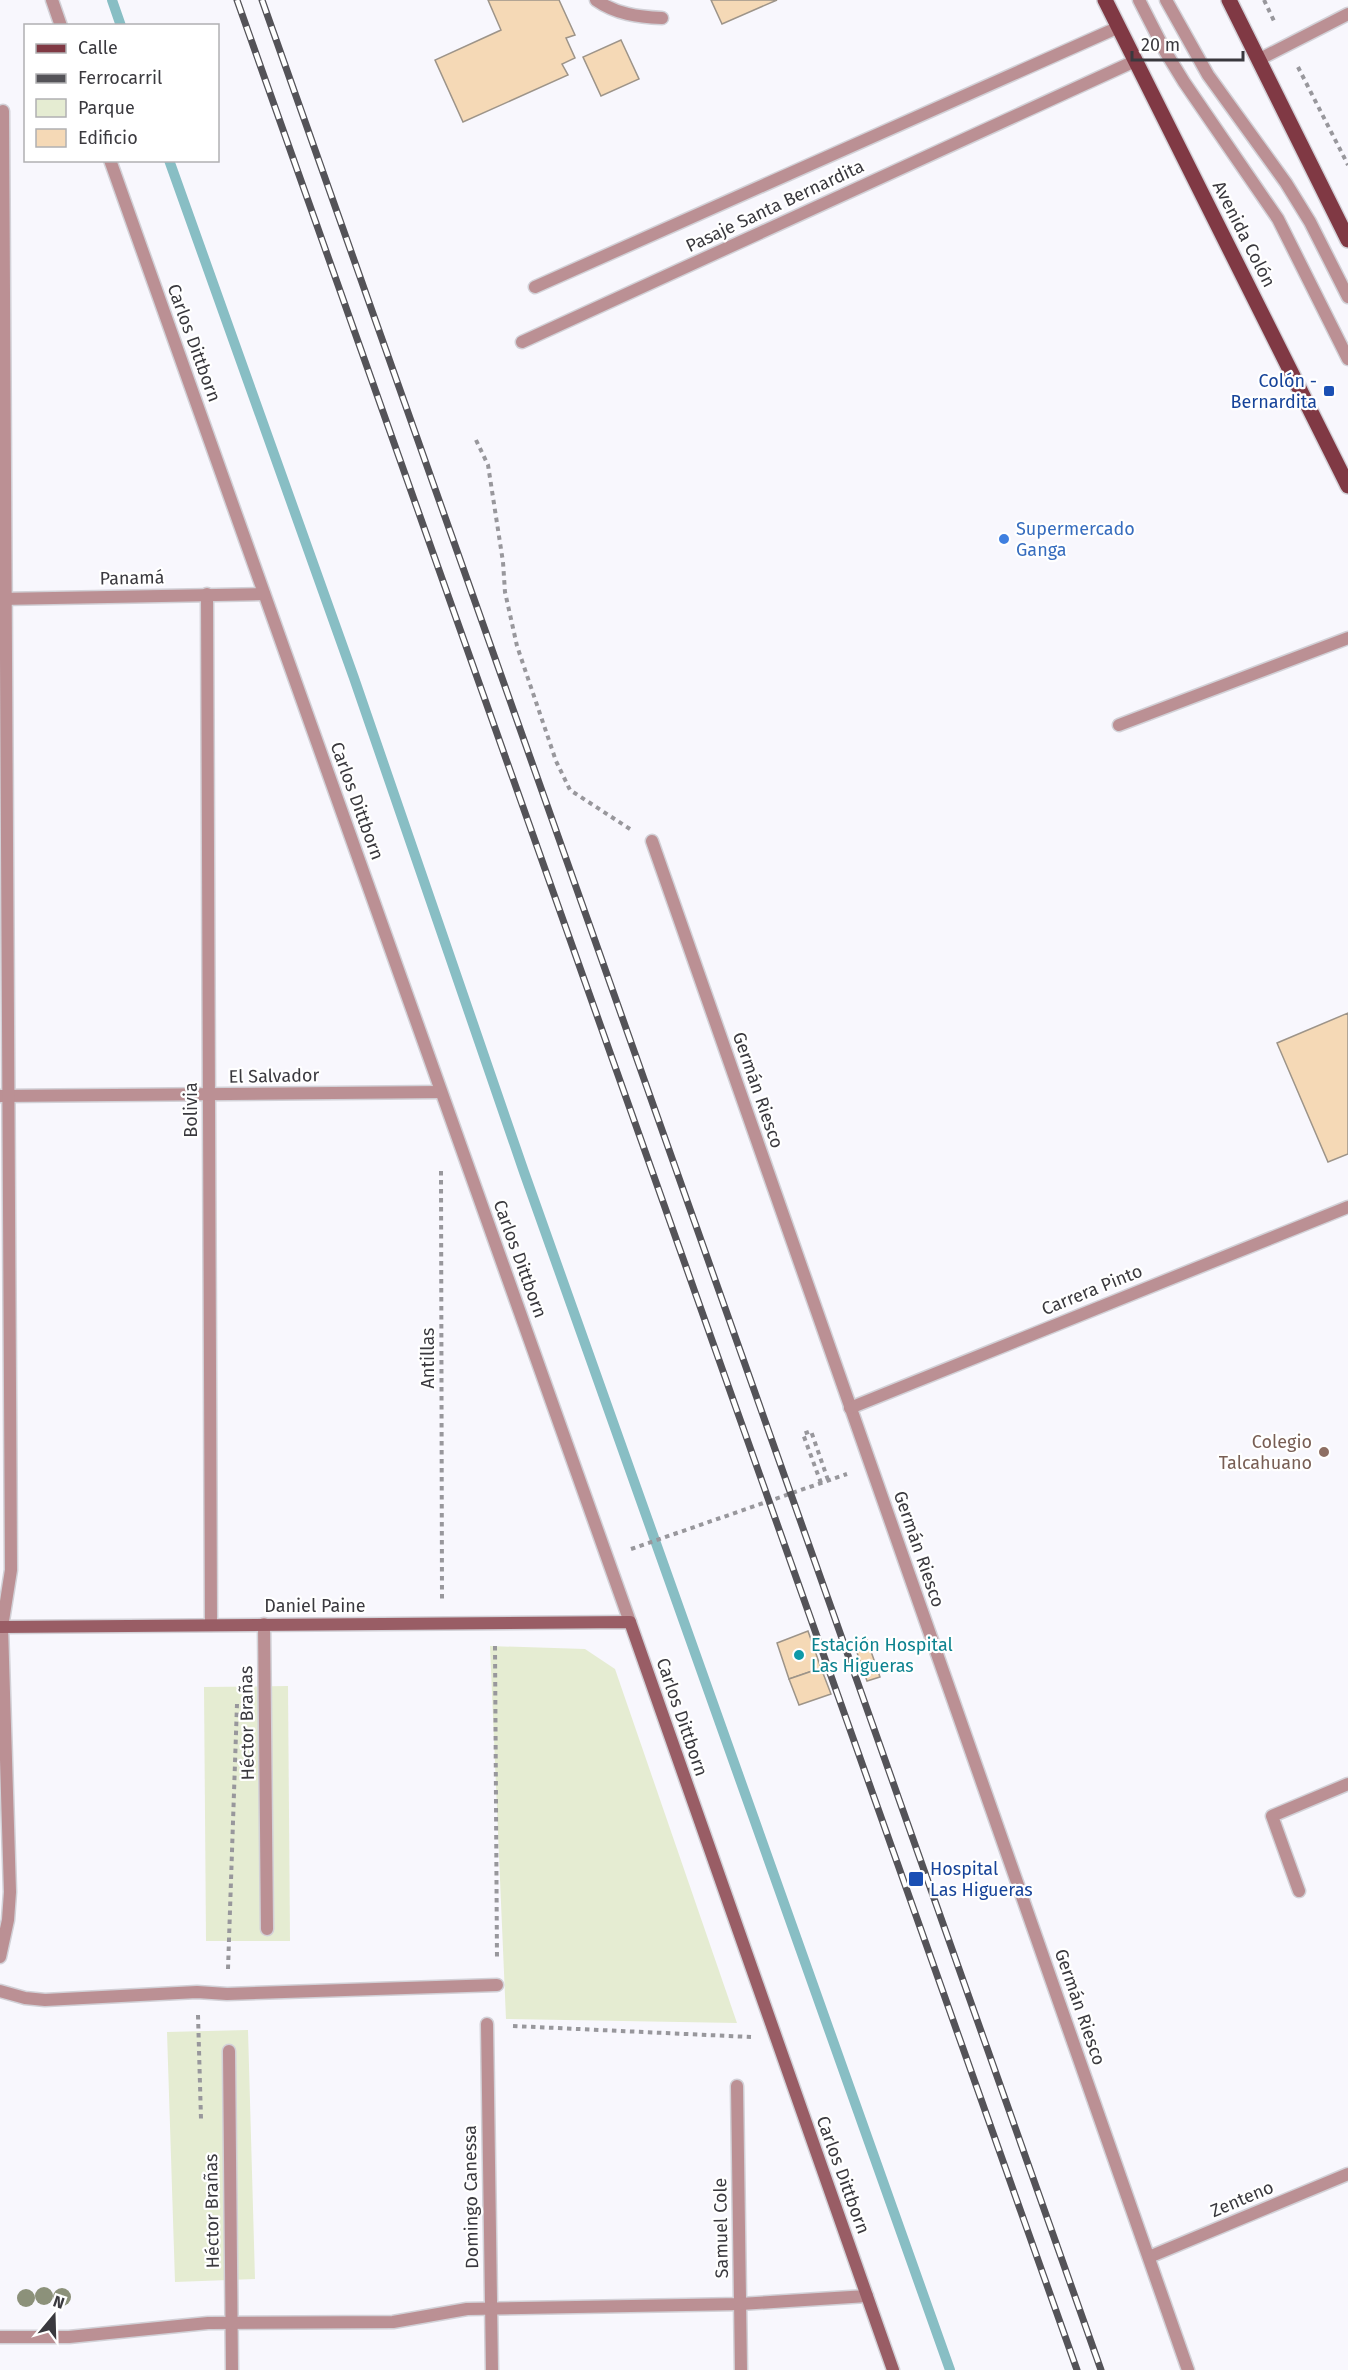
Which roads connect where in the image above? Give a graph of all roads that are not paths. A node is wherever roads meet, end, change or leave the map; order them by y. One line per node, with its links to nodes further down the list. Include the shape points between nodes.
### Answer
1 (52, 0): 9 (street)
2 (596, 0): 8 (street, via 618,12)
3 (1105, 0): 10 (main road, Avenida Colón)
4 (1138, 0): 19 (street, via 1184,82 1278,219)
5 (1166, 0): 17 (street, via 1208,75 1310,222)
6 (1229, 0): 11 (main road)
7 (1348, 14): 11 (street)
8 (662, 18)
9 (61, 24)
10 (1119, 27): 12 (main road, Avenida Colón); 16 (street)
11 (1258, 60): 15 (main road)
12 (1135, 61): 18 (street, Pasaje Santa Bernardita); 20 (main road, Avenida Colón)
13 (3, 111): 23 (street)
14 (111, 162): 22 (street, Carlos Dittborn)
15 (1348, 240)
16 (535, 287)
17 (1348, 297)
18 (522, 342)
19 (1348, 359)
20 (1348, 486)
21 (207, 594): 22 (street, Panamá); 23 (street, Panamá); 28 (street, Bolivia)
22 (264, 594): 27 (street, Carlos Dittborn)
23 (2, 598): 29 (street)
24 (1348, 638): 25 (street)
25 (1119, 725)
26 (652, 841): 31 (street, Germán Riesco)
27 (441, 1092): 28 (street, El Salvador); 32 (street, Carlos Dittborn)
28 (209, 1095): 29 (street, El Salvador); 34 (street, Bolivia)
29 (4, 1096): 35 (street, via 11,1570)
30 (1348, 1207): 31 (street, Carrera Pinto)
31 (850, 1407): 46 (street, Germán Riesco)
32 (630, 1622): 33 (street, Daniel Paine); 47 (street, Carlos Dittborn)
33 (264, 1624): 34 (street, Daniel Paine); 38 (street, Héctor Brañas)
34 (211, 1625): 35 (street, Daniel Paine)
35 (1, 1627): 39 (street, via 10,1892)
36 (1348, 1784): 37 (street, via 1272,1816)
37 (1299, 1891)
38 (267, 1929)
39 (0, 1957)
40 (497, 1985): 41 (street, via 45,2000)
41 (0, 1991)
42 (487, 2024): 49 (street, Domingo Canessa)
43 (229, 2051): 50 (street, Héctor Brañas)
44 (737, 2086): 48 (street, Samuel Cole)
45 (1348, 2174): 46 (street, Zenteno)
46 (1149, 2257): 56 (street, Germán Riesco)
47 (867, 2296): 48 (street); 55 (street, Carlos Dittborn)
48 (740, 2304): 49 (street); 54 (street, Samuel Cole)
49 (491, 2308): 50 (street, via 393,2322); 53 (street, Domingo Canessa)
50 (232, 2324): 51 (street, via 69,2337); 52 (street, Héctor Brañas)
51 (0, 2337)
52 (232, 2370)
53 (492, 2370)
54 (741, 2370)
55 (893, 2370)
56 (1188, 2370)

